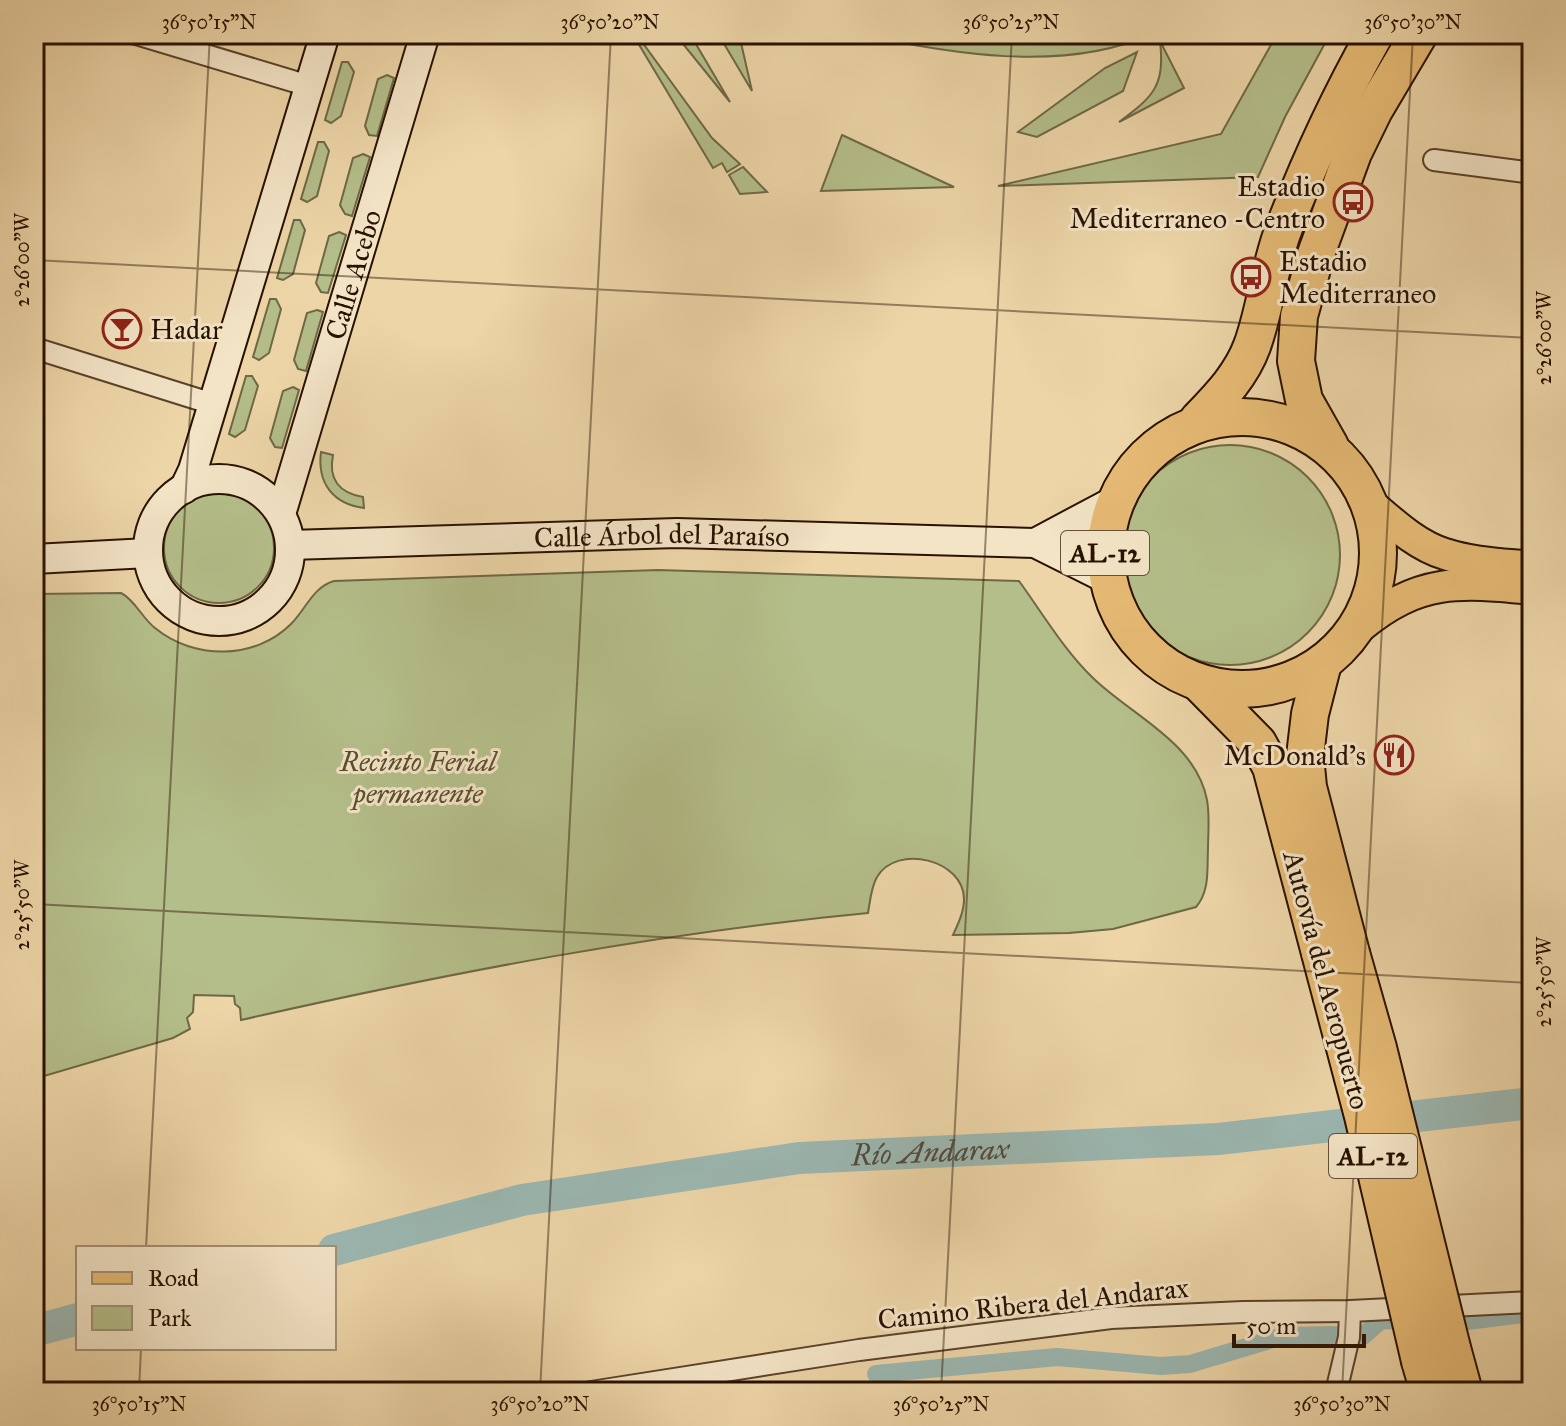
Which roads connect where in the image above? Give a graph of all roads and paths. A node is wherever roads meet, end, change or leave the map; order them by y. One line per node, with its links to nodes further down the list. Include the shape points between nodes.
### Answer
1 (136, 34): 6 (street)
2 (325, 34): 6 (street)
3 (425, 34): 16 (street, Calle Acebo)
4 (1375, 34): 11 (highway, AL-12, via 1334,107 1301,183 1251,348 1230,386)
5 (1419, 34): 12 (highway, AL-12, via 1353,153 1299,316 1296,361 1304,400)
6 (309, 86): 10 (street)
7 (1434, 160): 8 (street)
8 (1532, 173)
9 (34, 348): 10 (street)
10 (213, 404): 13 (street)
11 (1198, 420): 12 (highway, AL-12, via 1262,417 1296,427); 15 (highway, AL-12, via 1141,461)
12 (1333, 451): 14 (highway, AL-12)
13 (184, 489): 16 (street, via 201,481 238,481 259,490); 19 (street, via 160,511)
14 (1367, 501): 21 (main road, via 1443,554); 24 (highway, AL-12, via 1378,565 1373,597)
15 (1112, 502): 17 (street); 22 (highway, AL-12, via 1105,543)
16 (281, 514): 18 (street)
17 (1035, 543): 18 (street, Calle Árbol del Paraíso, via 677,533); 22 (street)
18 (290, 545): 19 (street, via 286,573 261,607 220,621 179,609 153,575)
19 (148, 553): 20 (street)
20 (34, 559)
21 (1532, 567)
22 (1107, 579): 26 (highway, AL-12, via 1116,607 1135,635 1171,669)
23 (1532, 589): 24 (main road, via 1445,585 1420,590)
24 (1360, 627): 25 (highway, AL-12)
25 (1322, 667): 26 (highway, AL-12, via 1267,686); 27 (highway, Autovía del Aeropuerto / AL-12, via 1305,756)
26 (1201, 685): 27 (highway, Autovía del Aeropuerto / AL-12, via 1258,743 1271,767)
27 (1335, 953): 30 (highway, Autovía del Aeropuerto / AL-12, bridge, via 1363,1116)
28 (1532, 1302): 29 (street, Camino Ribera del Andarax)
29 (1350, 1311): 31 (street, Camino Ribera del Andarax, via 1111,1318); 32 (street)
30 (1434, 1367): 33 (highway, Autovía del Aeropuerto / AL-12)
31 (591, 1392)
32 (1336, 1392)
33 (1464, 1392)

